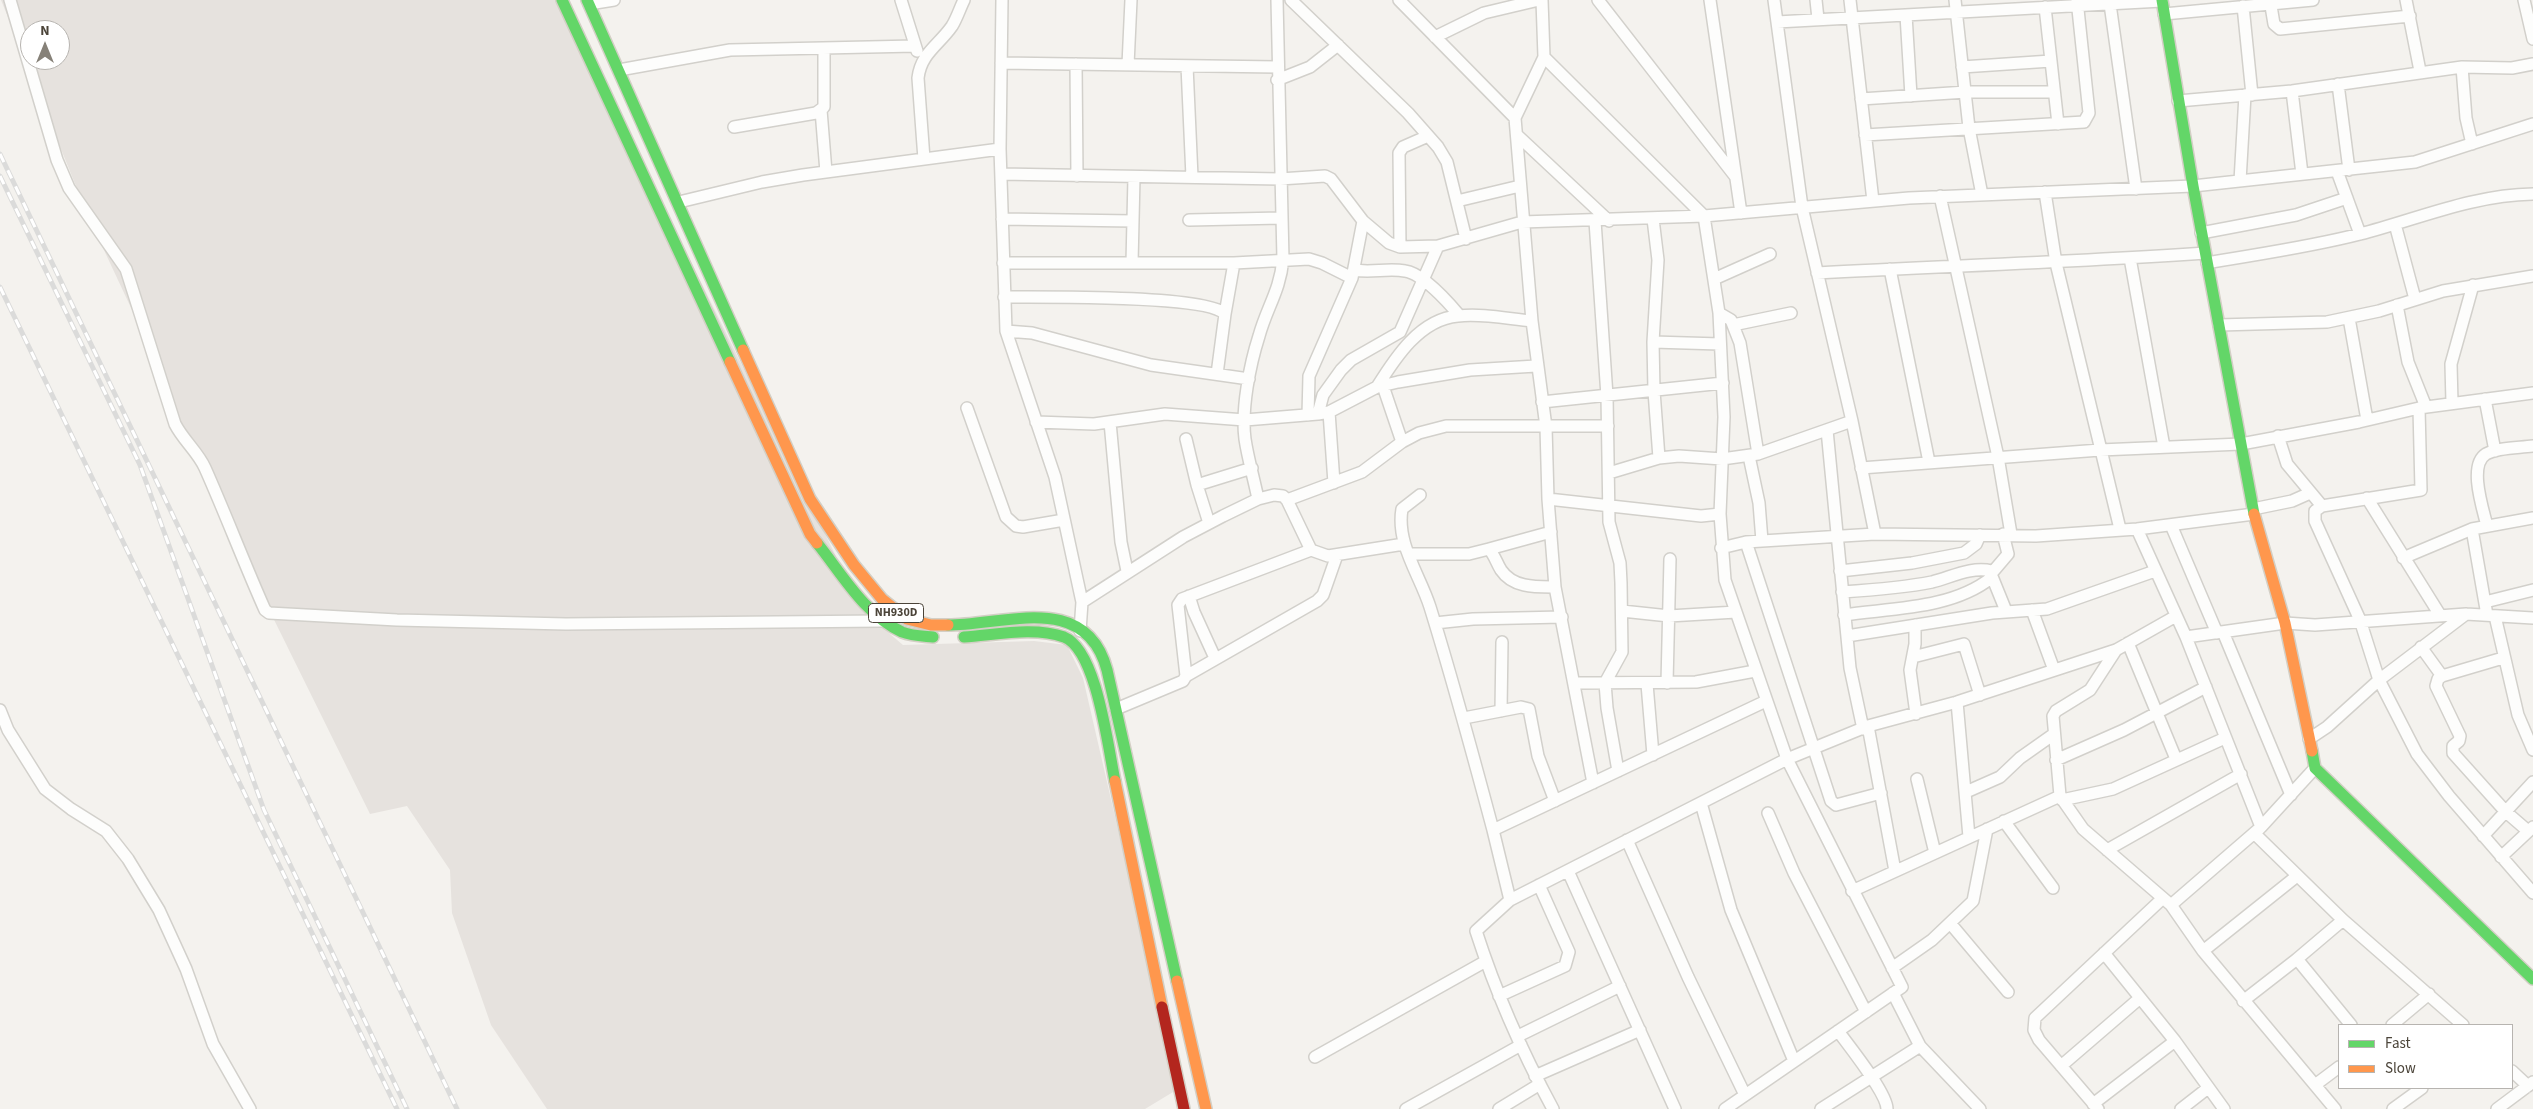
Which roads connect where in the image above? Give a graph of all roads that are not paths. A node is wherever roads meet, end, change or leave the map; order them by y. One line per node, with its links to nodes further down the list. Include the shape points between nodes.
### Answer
1 (10, 0): 238 (street, via 62,172 69,188 126,269 175,424 181,437 205,467 234,542 269,613 566,624)
2 (562, 0): 238 (main road, NH930D, via 810,534 867,606)
3 (614, 0): 22 (street)
4 (902, 0): 39 (street)
5 (964, 0): 42 (street, via 954,24)
6 (1002, 0): 44 (street)
7 (1131, 0): 47 (street)
8 (1277, 0): 49 (street)
9 (1291, 0): 38 (street)
10 (1399, 0): 36 (street)
11 (1541, 0): 36 (street, via 1484,13); 41 (street)
12 (1598, 0): 81 (street)
13 (1710, 0): 81 (street)
14 (1774, 0): 35 (street)
15 (1816, 0): 34 (street)
16 (1850, 0): 33 (street)
17 (1955, 0): 29 (street)
18 (2313, 0): 23 (street)
19 (2406, 0): 32 (street)
20 (2524, 0): 37 (street)
21 (2162, 1): 25 (street); 30 (main road)
22 (588, 2): 52 (main road, NH930D)
23 (2270, 2): 28 (street); 32 (street, via 2274,24 2280,29)
24 (2077, 3): 25 (street); 27 (street); 65 (street, via 2089,113 2084,122)
25 (2110, 4): 87 (street)
26 (2224, 4): 28 (street); 30 (street)
27 (2049, 5): 29 (street); 43 (street)
28 (2243, 6): 59 (street)
29 (1956, 12): 31 (street); 50 (street)
30 (2164, 14): 62 (main road)
31 (1906, 15): 33 (street); 60 (street)
32 (2410, 16): 53 (street)
33 (1852, 18): 34 (street); 61 (street)
34 (1818, 19): 35 (street)
35 (1777, 22): 96 (street)
36 (1436, 37): 64 (street)
37 (2533, 39)
38 (1338, 45): 54 (street, via 1310,66); 71 (street)
39 (915, 46): 40 (street); 42 (street)
40 (824, 49): 52 (street, via 730,50); 63 (street, via 825,103)
41 (1544, 57): 64 (street); 98 (street)
42 (921, 60): 74 (street, via 918,78)
43 (2051, 61): 50 (street); 58 (street)
44 (1001, 63): 45 (street); 73 (street)
45 (1076, 64): 47 (street); 79 (street)
46 (2533, 64): 51 (street, via 2512,68)
47 (1128, 65): 48 (street)
48 (1187, 66): 49 (street); 82 (street)
49 (1277, 67): 54 (street)
50 (1962, 67): 57 (street)
51 (2462, 67): 53 (street); 72 (street, via 2466,118)
52 (619, 70): 95 (main road, NH930D)
53 (2420, 71): 55 (street)
54 (1278, 80): 83 (street)
55 (2338, 84): 56 (street); 75 (street)
56 (2292, 91): 59 (street); 78 (street)
57 (1966, 92): 58 (street); 60 (street); 68 (street)
58 (2054, 92): 65 (street)
59 (2248, 95): 62 (street); 84 (street)
60 (1911, 96): 61 (street)
61 (1862, 98): 70 (street)
62 (2178, 101): 86 (main road)
63 (821, 110): 67 (street); 76 (street)
64 (1515, 118): 69 (street)
65 (2058, 124): 68 (street)
66 (2533, 124): 72 (street)
67 (734, 126)
68 (1969, 128): 70 (street); 90 (street)
69 (1517, 135): 85 (street); 106 (street)
70 (1866, 135): 94 (street)
71 (1428, 136): 93 (street, via 1447,162); 113 (street, via 1403,147 1399,153)
72 (2472, 144): 75 (street, via 2414,162)
73 (1000, 149): 74 (street); 77 (street)
74 (924, 159): 76 (street)
75 (2343, 170): 78 (street); 92 (street)
76 (826, 172): 95 (street, via 762,182)
77 (1001, 174): 79 (street); 100 (street)
78 (2302, 174): 84 (street)
79 (1076, 176): 80 (street)
80 (1134, 176): 82 (street); 102 (street)
81 (1736, 176): 97 (street)
82 (1192, 177): 83 (street)
83 (1280, 179): 99 (street); 104 (street, via 1325,176 1331,179)
84 (2240, 181): 86 (street)
85 (1520, 186): 93 (street); 107 (street)
86 (2193, 186): 87 (street); 109 (main road)
87 (2136, 189): 88 (street)
88 (2045, 192): 90 (street); 121 (street)
89 (2533, 194): 108 (street, via 2471,201)
90 (1982, 195): 91 (street)
91 (1940, 196): 94 (street); 122 (street)
92 (2347, 198): 109 (street, via 2296,215); 110 (street)
93 (1457, 201): 111 (street)
94 (1873, 201): 96 (street)
95 (679, 202): 243 (main road, NH930D, via 714,289 810,499 826,527 885,603 908,619 932,625 1054,617)
96 (1802, 207): 97 (street); 124 (street)
97 (1741, 213): 98 (street)
98 (1704, 216): 101 (street); 127 (street)
99 (1281, 218): 103 (street); 117 (street)
100 (1002, 219): 102 (street); 118 (street)
101 (1653, 219): 106 (street); 142 (street, via 1658,260)
102 (1133, 220): 119 (street)
103 (1189, 220)
104 (1363, 220): 113 (street, via 1389,243); 125 (street)
105 (1595, 221): 106 (street); 107 (street); 151 (street)
106 (1609, 221)
107 (1522, 222): 111 (street); 138 (street)
108 (2394, 224): 110 (street); 131 (street)
109 (2201, 233): 116 (main road)
110 (2360, 234): 116 (street)
111 (1466, 239): 112 (street)
112 (1438, 246): 113 (street); 128 (street)
113 (1400, 247)
114 (1770, 254): 127 (street)
115 (2130, 258): 116 (street); 121 (street); 171 (street)
116 (2206, 258): 140 (main road)
117 (1283, 259): 120 (street); 125 (street, via 1316,260); 146 (street, via 1276,295 1259,334)
118 (1003, 263): 119 (street); 130 (street)
119 (1132, 263): 120 (street)
120 (1234, 263): 135 (street)
121 (2056, 263): 122 (street); 172 (street)
122 (1955, 265): 123 (street); 175 (street)
123 (1890, 269): 124 (street); 178 (street)
124 (1817, 273): 160 (street)
125 (1353, 274): 128 (street, via 1408,271); 157 (street, via 1309,376)
126 (2533, 276): 129 (street)
127 (1714, 279): 133 (street)
128 (1422, 281): 136 (street, via 1444,298); 157 (street, via 1400,332 1351,360 1341,370 1323,395)
129 (2473, 285): 131 (street); 154 (street, via 2451,364)
130 (1004, 297): 135 (street, via 1142,299 1196,304 1222,310); 141 (street)
131 (2415, 299): 132 (street)
132 (2397, 305): 137 (street); 155 (street, via 2408,362)
133 (1719, 313): 139 (street); 143 (street)
134 (1791, 313): 139 (street)
135 (1225, 314): 145 (street)
136 (1459, 316): 138 (street); 148 (street, via 1434,324 1415,336 1388,370)
137 (2349, 318): 140 (street, via 2327,322); 159 (street)
138 (1532, 321): 144 (street)
139 (1734, 325): 174 (street, via 1740,343)
140 (2219, 325): 169 (main road)
141 (1006, 331): 145 (street, via 1032,334 1152,365); 161 (street)
142 (1653, 342): 143 (street); 149 (street)
143 (1720, 344): 147 (street)
144 (1536, 366): 148 (street, via 1470,370); 153 (street)
145 (1218, 374): 146 (street)
146 (1249, 379): 158 (street)
147 (1722, 383): 149 (street); 177 (street)
148 (1380, 387): 157 (street); 168 (street)
149 (1654, 391): 151 (street); 176 (street)
150 (2533, 393): 152 (street)
151 (1607, 396): 153 (street); 163 (street)
152 (2484, 399): 154 (street); 173 (street)
153 (1542, 402): 164 (street)
154 (2452, 403): 155 (street)
155 (2423, 407): 159 (street); 186 (street, via 2421,490)
156 (967, 408): 195 (street, via 1006,517 1016,526 1023,527)
157 (1318, 414): 158 (street); 182 (street)
158 (1245, 420): 162 (street, via 1165,414); 179 (street)
159 (2367, 420): 166 (street)
160 (1852, 421): 165 (street); 180 (street)
161 (1036, 422): 162 (street); 195 (street, via 1055,477)
162 (1110, 422): 216 (street, via 1120,542)
163 (1608, 426): 164 (street); 181 (street)
164 (1546, 427): 168 (street, via 1446,426 1419,433); 188 (street)
165 (1827, 430): 174 (street); 206 (street)
166 (2278, 436): 169 (street); 184 (street, via 2287,464)
167 (1186, 438): 183 (street)
168 (1402, 442): 182 (street, via 1362,472)
169 (2241, 444): 171 (street); 192 (main road)
170 (2533, 446): 173 (street)
171 (2164, 448): 172 (street)
172 (2100, 450): 175 (street); 199 (street)
173 (2495, 451): 198 (street, via 2483,457 2477,471)
174 (1754, 455): 177 (street); 207 (street)
175 (1998, 457): 178 (street); 204 (street)
176 (1659, 458): 177 (street); 181 (street)
177 (1722, 459): 193 (street)
178 (1929, 462): 180 (street)
179 (1252, 468): 183 (street); 187 (street)
180 (1861, 468): 203 (street)
181 (1609, 473): 190 (street)
182 (1334, 483): 189 (street)
183 (1197, 485): 196 (street)
184 (2310, 493): 191 (street); 192 (street)
185 (1420, 495): 210 (street, via 1402,509)
186 (2367, 498): 191 (street); 214 (street)
187 (1258, 499): 189 (street, via 1274,495); 196 (street)
188 (1548, 499): 190 (street); 202 (street)
189 (1287, 500): 212 (street)
190 (1610, 506): 193 (street, via 1701,516); 226 (street, via 1609,522 1620,563)
191 (2322, 506): 239 (street, via 2316,512 2316,520)
192 (2253, 512): 197 (street); 241 (main road)
193 (1720, 514): 209 (street)
194 (2533, 518): 198 (street)
195 (1064, 520): 224 (street)
196 (1209, 523): 216 (street)
197 (2171, 524): 200 (street); 244 (street)
198 (2487, 526): 201 (street)
199 (2120, 529): 200 (street); 204 (street, via 2036,536)
200 (2137, 529): 218 (street)
201 (2472, 529): 214 (street); 225 (street)
202 (1551, 532): 211 (street); 220 (street)
203 (1875, 534): 205 (street); 206 (street)
204 (2007, 534): 205 (street); 219 (street, via 2008,554)
205 (1980, 535): 217 (street, via 1976,544 1964,553)
206 (1837, 536): 207 (street); 217 (street)
207 (1762, 541): 208 (street)
208 (1746, 542): 209 (street); 278 (street)
209 (1721, 548): 229 (street, via 1725,580)
210 (1406, 549): 211 (street, via 1469,554); 213 (street); 240 (street)
211 (1489, 549): 220 (street, via 1506,577 1522,585)
212 (1311, 550): 213 (street, via 1328,556); 223 (street)
213 (1337, 555): 253 (street, via 1323,595 1317,601)
214 (2403, 558): 232 (street)
215 (1670, 559): 233 (street)
216 (1127, 571): 224 (street)
217 (1840, 571): 222 (street)
218 (2155, 571): 227 (street, via 2059,606); 234 (street)
219 (1992, 574): 222 (street, via 1978,569 1932,582); 228 (street); 231 (street, via 1979,587 1959,596)
220 (1555, 588): 236 (street)
221 (2533, 590): 225 (street)
222 (1842, 592): 231 (street)
223 (1189, 596): 253 (street); 257 (street, via 1178,605)
224 (1082, 602): 243 (street)
225 (2485, 602): 235 (street)
226 (1622, 610): 233 (street); 261 (street, via 1622,652)
227 (2032, 610): 228 (street); 255 (street)
228 (2006, 611): 242 (street)
229 (1736, 612): 233 (street); 256 (street)
230 (2466, 614): 232 (street); 235 (street); 250 (street)
231 (1844, 615): 245 (street)
232 (2440, 615): 239 (street)
233 (1669, 616): 262 (street)
234 (2176, 616): 246 (street); 249 (street)
235 (2491, 616): 237 (street); 254 (street)
236 (1562, 617): 240 (street); 260 (street)
237 (2533, 618)
238 (884, 620): 247 (main road, NH930D, via 904,633 946,637 1047,634)
239 (2360, 620): 241 (street); 259 (street)
240 (1435, 623): 273 (street)
241 (2284, 623): 244 (street); 277 (main road)
242 (1915, 625): 245 (street); 252 (street)
243 (1082, 629): 247 (street); 268 (main road, NH930D, via 1104,660)
244 (2220, 632): 246 (street); 292 (street)
245 (1847, 636): 274 (street, via 1850,668)
246 (2186, 637): 264 (street)
247 (1072, 640): 356 (main road, via 1085,657 1094,682)
248 (1502, 642): 270 (street)
249 (2128, 643): 251 (street); 271 (street)
250 (2421, 647): 258 (street); 259 (street)
251 (2116, 650): 255 (street); 275 (street, via 2090,690 2056,711 2052,721)
252 (1913, 657): 265 (street, via 1964,644); 272 (street, via 1910,677)
253 (1215, 658): 257 (street)
254 (2503, 658): 258 (street); 279 (street, via 2518,716)
255 (2054, 670): 265 (street)
256 (1755, 671): 262 (street, via 1721,679); 266 (street)
257 (1186, 676): 268 (street, via 1182,681)
258 (2442, 676): 296 (street, via 2436,686 2460,739 2453,746 2453,752)
259 (2380, 680): 277 (street); 303 (street, via 2417,754)
260 (1575, 683): 261 (street); 289 (street)
261 (1605, 683): 263 (street); 285 (street)
262 (1667, 683): 263 (street)
263 (1647, 684): 280 (street)
264 (2206, 688): 271 (street); 276 (street)
265 (1980, 695): 267 (street)
266 (1766, 702): 280 (street); 281 (street)
267 (1957, 702): 272 (street); 290 (street)
268 (1116, 709): 357 (main road, NH930D)
269 (0, 710): 355 (street, via 8,730 45,789 106,831 160,910 213,1044)
270 (1501, 711): 273 (street); 294 (street, via 1528,709 1538,756)
271 (2156, 713): 282 (street); 283 (street)
272 (1916, 714): 274 (street)
273 (1464, 718): 301 (street)
274 (1866, 728): 278 (street); 291 (street)
275 (2054, 734): 282 (street); 290 (street, via 2000,777)
276 (2225, 738): 283 (street); 286 (street)
277 (2309, 739): 284 (main road)
278 (1815, 748): 281 (street); 291 (street, via 1833,804)
279 (2533, 750)
280 (1653, 755): 285 (street)
281 (1787, 760): 295 (street); 314 (street)
282 (2056, 760): 293 (street)
283 (2176, 760): 293 (street, via 2113,789)
284 (2315, 768): 292 (street); 325 (main road)
285 (1618, 771): 289 (street)
286 (2241, 774): 302 (street); 306 (street)
287 (1917, 779): 307 (street)
288 (2533, 782): 296 (street)
289 (1593, 783): 294 (street)
290 (1966, 792): 304 (street)
291 (1881, 793): 310 (street)
292 (2291, 795): 302 (street)
293 (2061, 798): 298 (street); 306 (street, via 2083,829)
294 (1554, 801): 301 (street)
295 (1701, 803): 305 (street); 343 (street, via 1731,910)
296 (2506, 812): 300 (street); 303 (street)
297 (1768, 813): 333 (street, via 1794,873)
298 (2004, 821): 299 (street); 313 (street)
299 (1987, 829): 304 (street); 319 (street, via 1973,902)
300 (2530, 829): 308 (street)
301 (1493, 830): 316 (street)
302 (2258, 830): 311 (street); 317 (street)
303 (2483, 836): 308 (street)
304 (1969, 837): 307 (street)
305 (1628, 840): 309 (street); 353 (street, via 1688,977)
306 (2107, 850): 317 (street)
307 (1935, 853): 310 (street)
308 (2501, 857): 315 (street)
309 (1568, 870): 312 (street); 326 (street)
310 (1895, 871): 314 (street)
311 (2298, 876): 318 (street); 320 (street)
312 (1539, 885): 316 (street); 330 (street, via 1569,952 1568,960 1565,966)
313 (2053, 888)
314 (1852, 891): 324 (street)
315 (2533, 893)
316 (1510, 900): 323 (street, via 1476,931)
317 (2167, 902): 320 (street); 321 (street)
318 (2343, 920): 322 (street); 329 (street)
319 (1950, 923): 324 (street); 327 (street)
320 (2202, 951): 332 (street)
321 (2104, 953): 331 (street); 344 (street, via 2035,1018 2035,1034)
322 (2298, 959): 332 (street); 334 (street)
323 (1486, 961): 330 (street); 342 (street)
324 (1892, 968): 328 (street, via 1902,987)
325 (2533, 979)
326 (1620, 986): 337 (street); 339 (street)
327 (2008, 992)
328 (1893, 993): 333 (street); 341 (street)
329 (2429, 994): 335 (street); 336 (street)
330 (1499, 996): 339 (street)
331 (2140, 998): 340 (street); 344 (street)
332 (2243, 1000): 350 (street)
333 (1866, 1012): 338 (street)
334 (2350, 1024)
335 (2393, 1024)
336 (2462, 1024)
337 (1640, 1030): 348 (street); 361 (street)
338 (1838, 1031): 343 (street); 347 (street)
339 (1520, 1040): 348 (street); 358 (street)
340 (2175, 1041): 351 (street); 354 (street)
341 (1920, 1046): 347 (street); 365 (street)
342 (1315, 1057)
343 (1794, 1061): 353 (street)
344 (2061, 1066): 354 (street)
345 (2338, 1068): 350 (street)
346 (2513, 1072): 349 (street)
347 (1871, 1077): 363 (street); 364 (street)
348 (1538, 1080): 359 (street); 360 (street)
349 (2530, 1084): 370 (street)
350 (2315, 1085): 368 (street)
351 (2208, 1088): 366 (street); 367 (street)
352 (2421, 1089): 369 (street)
353 (1745, 1095): 362 (street)
354 (2096, 1106)
355 (250, 1109)
356 (1184, 1109)
357 (1206, 1109)
358 (1406, 1109)
359 (1499, 1109)
360 (1553, 1109)
361 (1675, 1109)
362 (1725, 1109)
363 (1821, 1109)
364 (1887, 1109)
365 (1980, 1109)
366 (2181, 1109)
367 (2224, 1109)
368 (2335, 1109)
369 (2393, 1109)
370 (2497, 1109)

